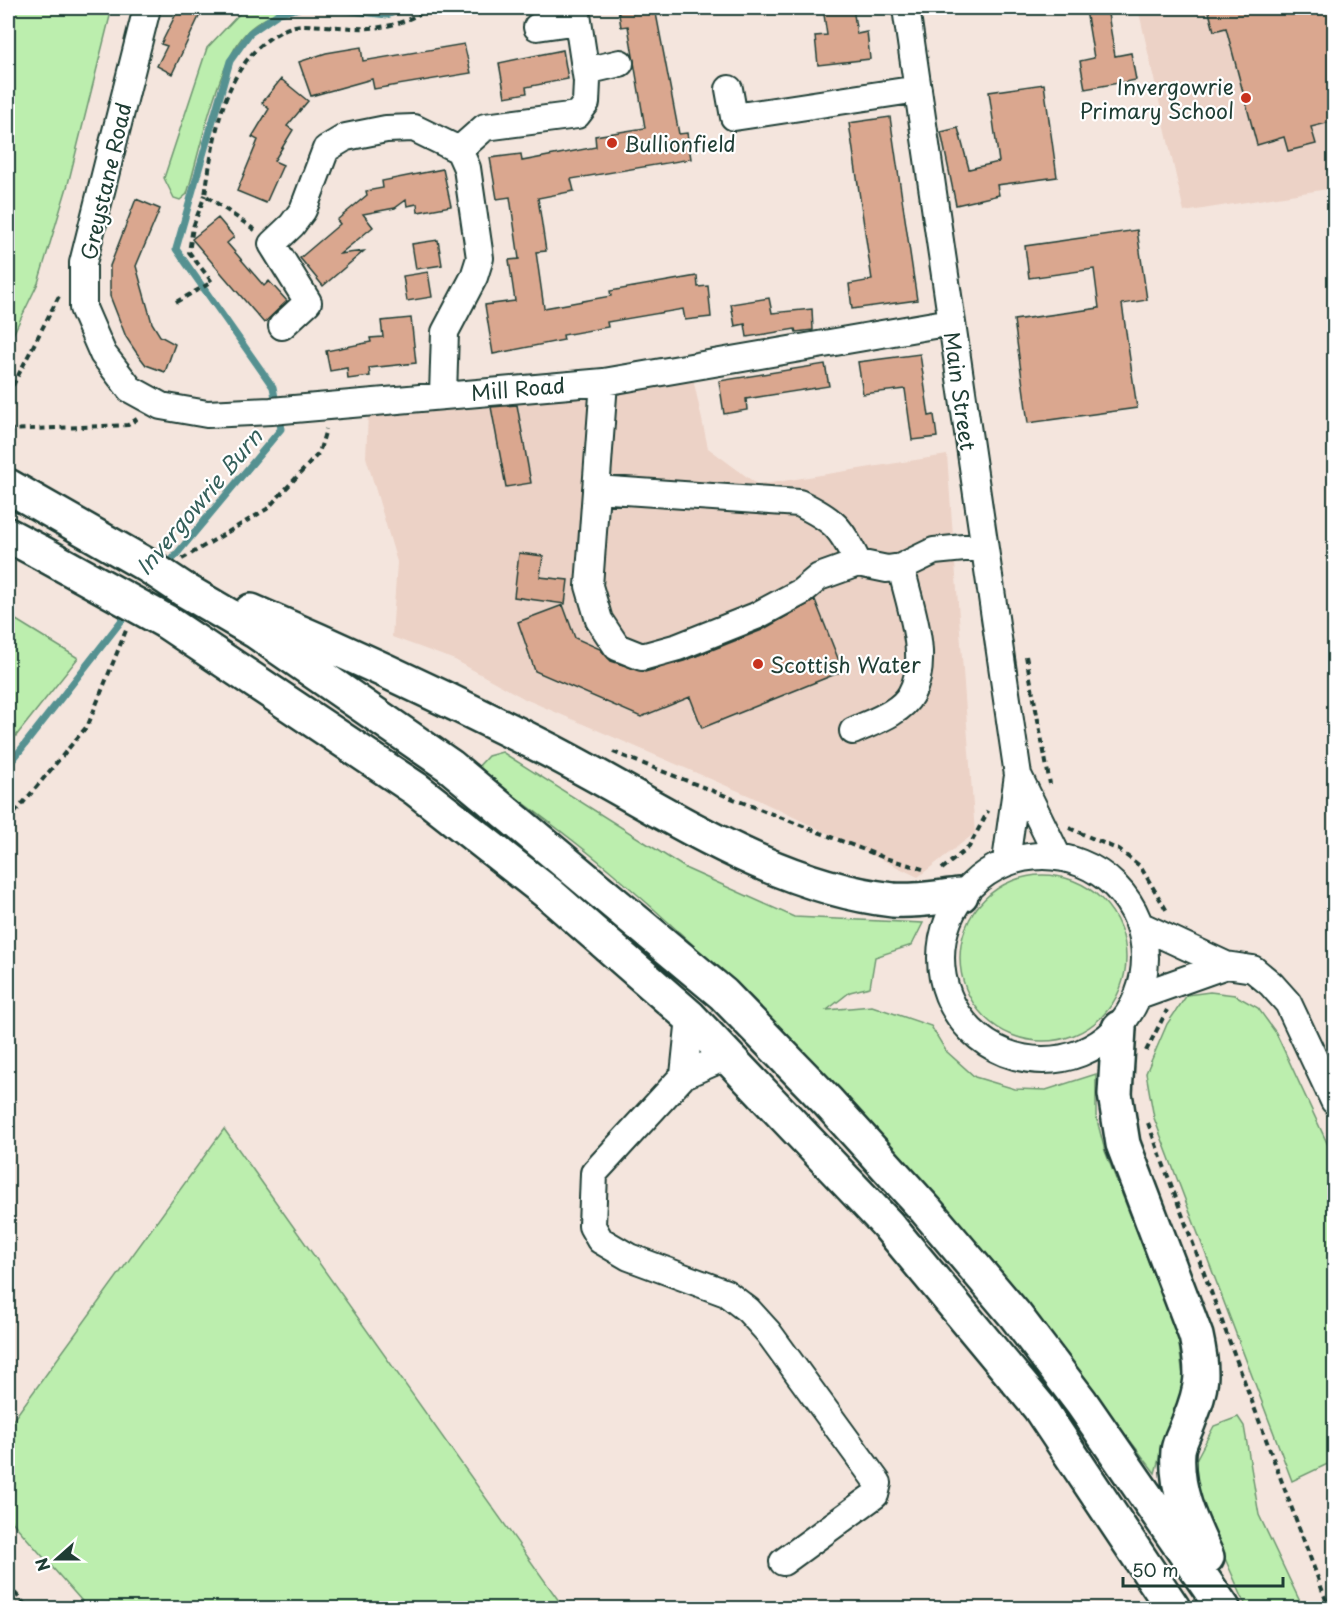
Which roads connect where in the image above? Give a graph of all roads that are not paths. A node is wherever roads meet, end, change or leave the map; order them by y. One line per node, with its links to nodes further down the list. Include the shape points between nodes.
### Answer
1 (147, 8): 12 (street, Greystane Road, via 84,263 83,308)
2 (906, 8): 8 (street, Main Street)
3 (577, 14): 4 (street); 6 (street)
4 (537, 27)
5 (620, 63): 6 (street)
6 (586, 71): 9 (street, via 586,103 577,115 484,127)
7 (729, 89): 8 (street, via 734,117)
8 (918, 89): 10 (street, Main Street)
9 (459, 150): 11 (street, via 414,128 346,137 326,149 303,210 272,244 308,302); 14 (street, via 467,168 480,258 446,332)
10 (951, 322): 13 (street, Mill Road); 18 (street, Main Street)
11 (282, 326)
12 (103, 354): 14 (street, Mill Road, via 130,389 161,406 207,414)
13 (604, 382): 14 (street, Mill Road); 16 (street)
14 (444, 394)
15 (8, 486): 21 (highway, bridge, via 150,567)
16 (596, 489): 19 (street, via 799,503 829,518); 19 (street, via 589,586 599,620 617,647 642,657 756,616 801,592 819,577)
17 (8, 536): 30 (highway, bridge, via 165,621 416,789 548,893)
18 (984, 546): 20 (street, via 934,551); 23 (street, Main Street)
19 (858, 563): 20 (street)
20 (901, 567): 22 (street, via 920,642 916,680 911,695 891,713)
21 (185, 576): 26 (highway, via 540,745 750,858 839,891 896,900); 37 (highway, via 255,631 450,766 723,994 828,1102 1015,1315 1081,1402)
22 (853, 731)
23 (1018, 775): 24 (street, Main Street); 25 (street, Main Street)
24 (1057, 855): 25 (street); 27 (street, via 1094,867 1124,892)
25 (1005, 861): 26 (street, via 981,875)
26 (961, 895): 31 (street, via 946,923 940,954 944,985 956,1013 977,1037 1004,1053 1034,1061 1065,1059 1094,1048)
27 (1142, 926): 28 (street); 29 (street, via 1147,962)
28 (1226, 965): 29 (street); 34 (street, via 1253,969 1288,1003)
29 (1139, 996): 31 (street)
30 (690, 1017): 32 (highway); 33 (street)
31 (1119, 1028): 38 (highway, via 1114,1094 1123,1144 1196,1336 1203,1367 1201,1393 1178,1449 1179,1485 1188,1517)
32 (731, 1059): 33 (street); 36 (highway, via 887,1224 1038,1407)
33 (684, 1075): 35 (street, via 594,1173 591,1226 600,1240 629,1257 726,1293 748,1310 878,1483 875,1495)
34 (1335, 1101)
35 (783, 1562)
36 (1173, 1608)
37 (1223, 1608)
38 (1233, 1608)

